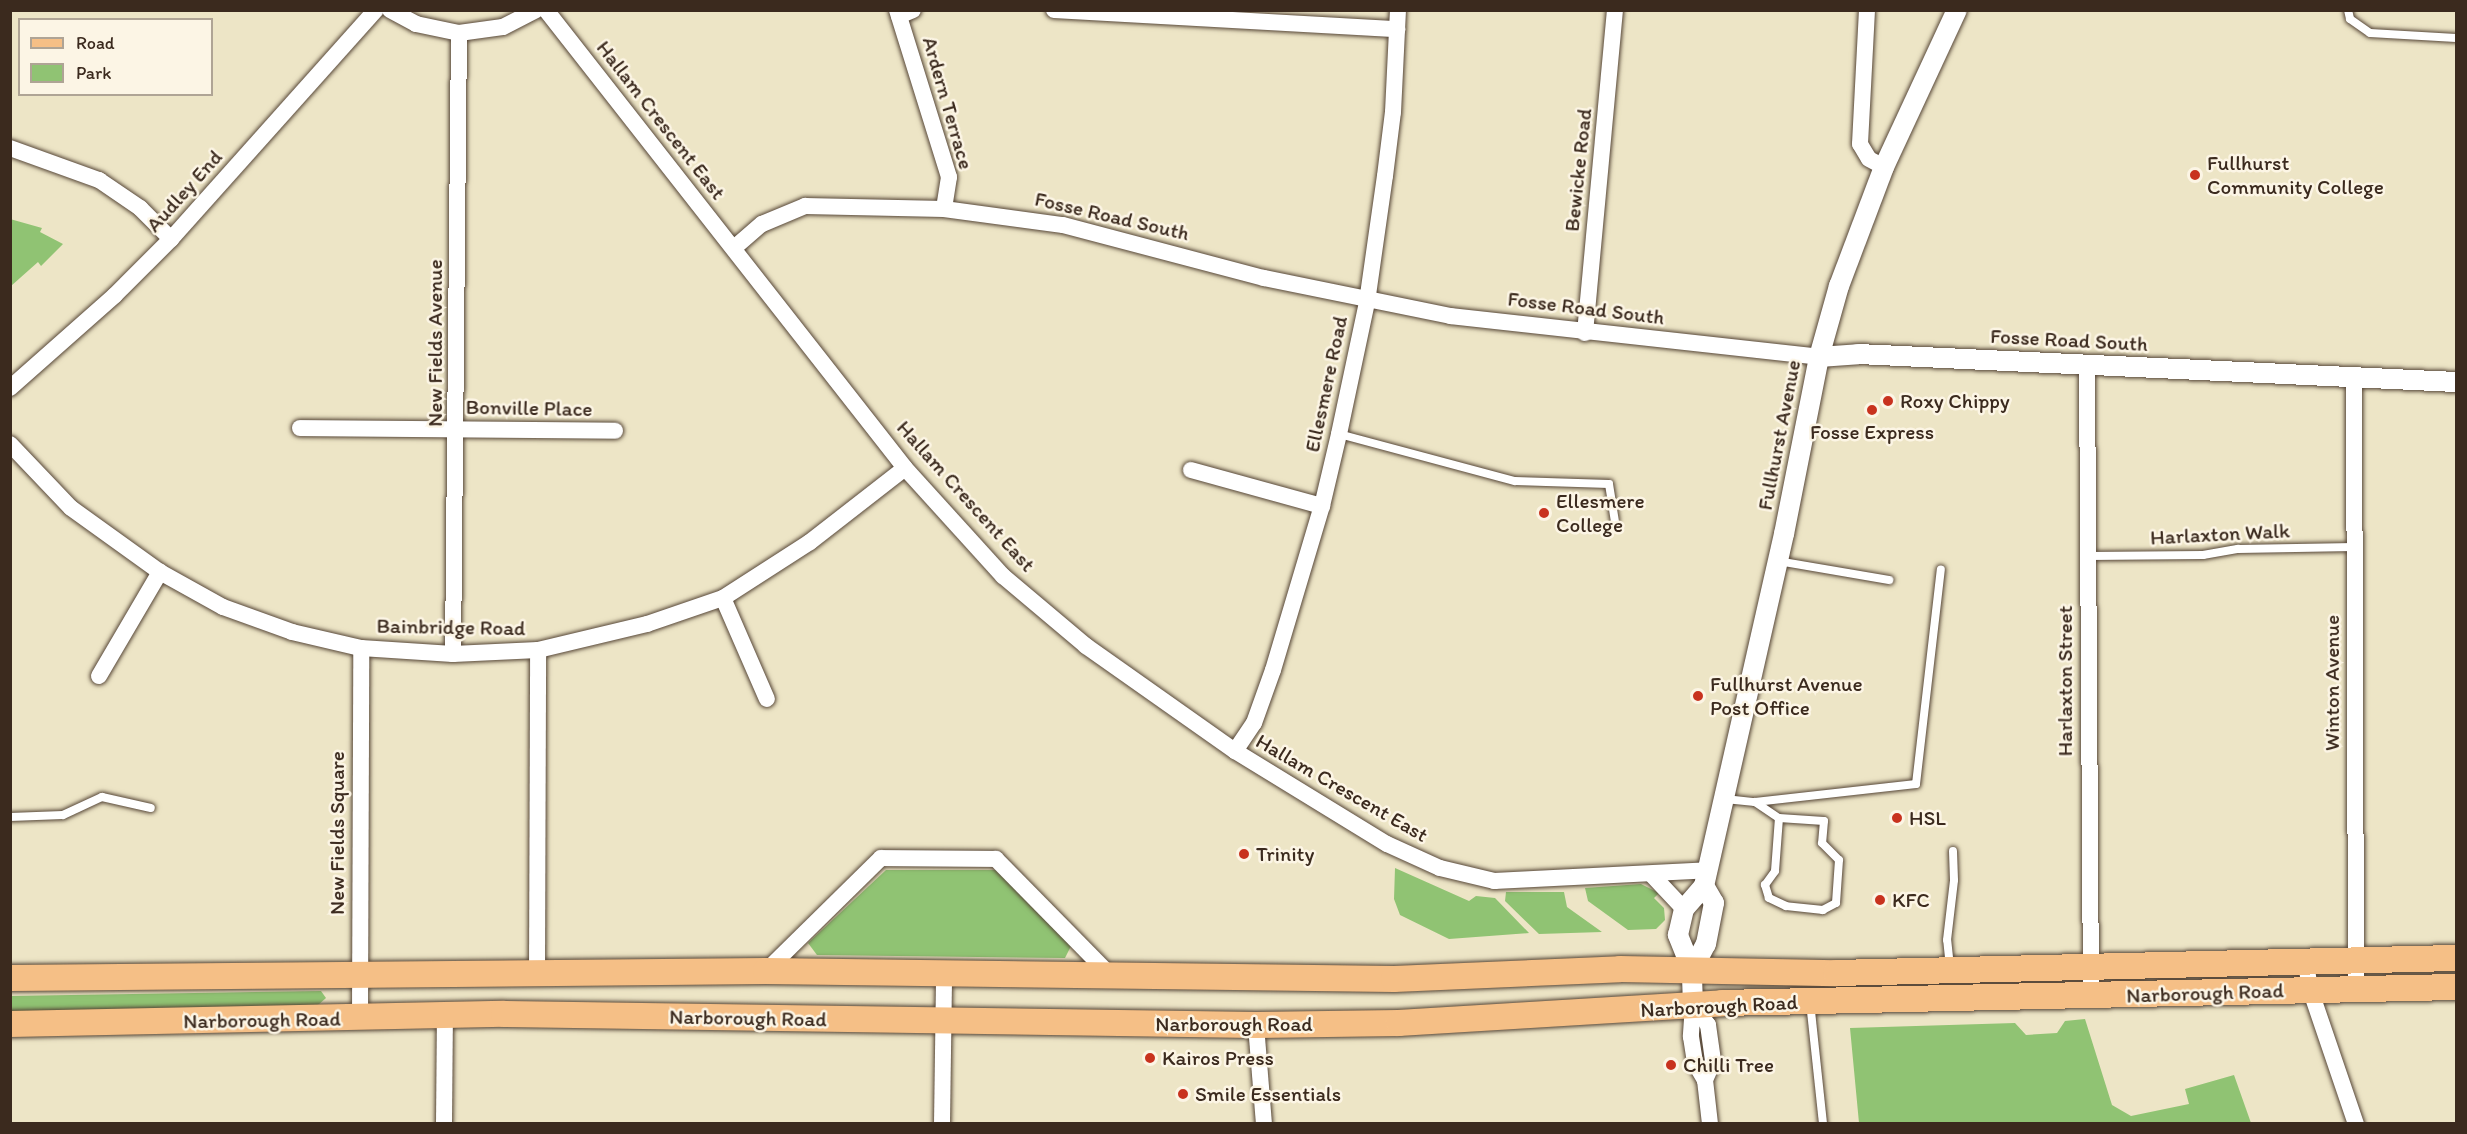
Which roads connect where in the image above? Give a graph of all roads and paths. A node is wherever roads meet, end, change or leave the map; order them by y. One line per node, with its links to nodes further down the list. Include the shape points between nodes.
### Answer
1 (376, 10): 18 (street, Audley End)
2 (390, 10): 13 (street, via 416,24)
3 (536, 10): 13 (street, via 503,27)
4 (546, 10): 19 (street, Hallam Crescent East)
5 (1054, 10): 12 (street)
6 (1398, 10): 12 (street, Ellesmere Road)
7 (1615, 10): 21 (street, Bewicke Road)
8 (1867, 10): 16 (street, via 1860,144 1869,159)
9 (1957, 10): 16 (street, Fullhurst Avenue)
10 (2348, 10): 14 (lane, via 2350,18 2370,33)
11 (903, 12): 17 (street, Ardern Terrace, via 949,177)
12 (1397, 28): 20 (street, Ellesmere Road, via 1393,112)
13 (459, 33): 28 (street, New Fields Avenue)
14 (2457, 38)
15 (10, 148): 18 (street, via 99,180 140,208)
16 (1884, 167): 22 (street, Fullhurst Avenue, via 1839,286)
17 (944, 209): 19 (street, Fosse Road South, via 805,206 762,224); 20 (street, Fosse Road South, via 1063,225)
18 (171, 239): 26 (street, Audley End, via 115,295)
19 (734, 248): 32 (street, Hallam Crescent East)
20 (1367, 302): 21 (street, Fosse Road South); 30 (street, Ellesmere Road)
21 (1585, 333): 22 (street, Fosse Road South)
22 (1819, 357): 23 (street, Fosse Road South, via 1858,354); 38 (street, Fullhurst Avenue)
23 (2087, 365): 24 (street, Fosse Road South); 37 (street, Harlaxton Street)
24 (2354, 377): 25 (street, Fosse Road South); 36 (street, Winton Avenue)
25 (2457, 382)
26 (10, 388)
27 (300, 428): 28 (street, Bonville Place)
28 (458, 429): 29 (street, Bonville Place); 45 (street, New Fields Avenue)
29 (615, 431)
30 (1339, 434): 34 (street, Ellesmere Road); 35 (lane, via 1515,481 1609,484)
31 (10, 444): 40 (street, Bainbridge Road, via 71,508)
32 (905, 468): 42 (street, Bainbridge Road, via 810,542); 48 (street, Hallam Crescent East, via 1003,576 1086,646)
33 (1191, 470): 34 (street)
34 (1322, 506): 48 (street, Ellesmere Road, via 1260,709)
35 (1615, 522)
36 (2354, 548): 37 (lane, Harlaxton Walk); 59 (street, Winton Avenue)
37 (2088, 556): 61 (street, Harlaxton Street)
38 (1778, 561): 41 (lane); 49 (street, Fullhurst Avenue)
39 (1941, 570): 50 (lane, via 1916,784)
40 (160, 573): 43 (street, Bainbridge Road, via 224,607 292,632); 46 (street)
41 (1889, 580)
42 (723, 598): 44 (street, Bainbridge Road, via 647,624); 47 (street)
43 (361, 648): 45 (street, Bainbridge Road); 66 (street, New Fields Square)
44 (538, 651): 45 (street, Bainbridge Road); 65 (street)
45 (453, 654)
46 (99, 676)
47 (767, 699)
48 (1235, 751): 55 (street, Hallam Crescent East, via 1387,844 1440,868 1494,881)
49 (1724, 799): 50 (lane); 56 (street, Fullhurst Avenue)
50 (1755, 802): 53 (lane)
51 (151, 808): 52 (lane, via 102,797 63,815)
52 (10, 817)
53 (1779, 818): 53 (lane, via 1775,871 1766,885 1769,898 1786,906 1823,910 1836,903 1839,860 1822,843 1824,821)
54 (1953, 851): 63 (lane, via 1947,940)
55 (1651, 874): 56 (street, Hallam Crescent East); 57 (street)
56 (1706, 878): 57 (street, Fullhurst Avenue); 62 (street, Fullhurst Avenue, via 1714,903 1706,944)
57 (1684, 909): 62 (street, Fullhurst Avenue, via 1678,935)
58 (2457, 958): 59 (main road, Narborough Road)
59 (2355, 961): 60 (main road, Narborough Road); 72 (street, Winton Avenue)
60 (2306, 962): 61 (main road, Narborough Road); 71 (street)
61 (2090, 968): 63 (main road, Narborough Road); 73 (street, Harlaxton Street)
62 (1692, 970): 63 (main road, Narborough Road); 68 (main road, Narborough Road, via 1620,969 1394,979); 75 (street, Fullhurst Avenue)
63 (1950, 970)
64 (766, 971): 65 (main road, Narborough Road); 67 (main road, Narborough Road); 68 (street, via 882,858 996,859)
65 (537, 973): 66 (main road, Narborough Road)
66 (358, 975): 69 (main road, Narborough Road); 77 (street, New Fields Square)
67 (944, 975): 68 (main road, Narborough Road); 78 (street)
68 (1112, 977)
69 (10, 978)
70 (2457, 987): 72 (main road, Narborough Road)
71 (2310, 988): 72 (main road, Narborough Road); 73 (main road, Narborough Road); 86 (street)
72 (2356, 988)
73 (2091, 997): 74 (main road, Narborough Road)
74 (1810, 1002): 75 (main road, Narborough Road); 85 (lane)
75 (1693, 1005): 80 (main road, Narborough Road, via 1399,1023); 84 (street, via 1694,1057 1705,1080)
76 (445, 1017): 77 (main road, Narborough Road); 78 (main road, Narborough Road); 81 (street)
77 (360, 1019): 79 (main road, Narborough Road)
78 (944, 1020): 80 (main road, Narborough Road); 82 (street)
79 (10, 1024)
80 (1256, 1025): 83 (street)
81 (444, 1124)
82 (942, 1124)
83 (1264, 1124)
84 (1710, 1124)
85 (1823, 1124)
86 (2356, 1124)

